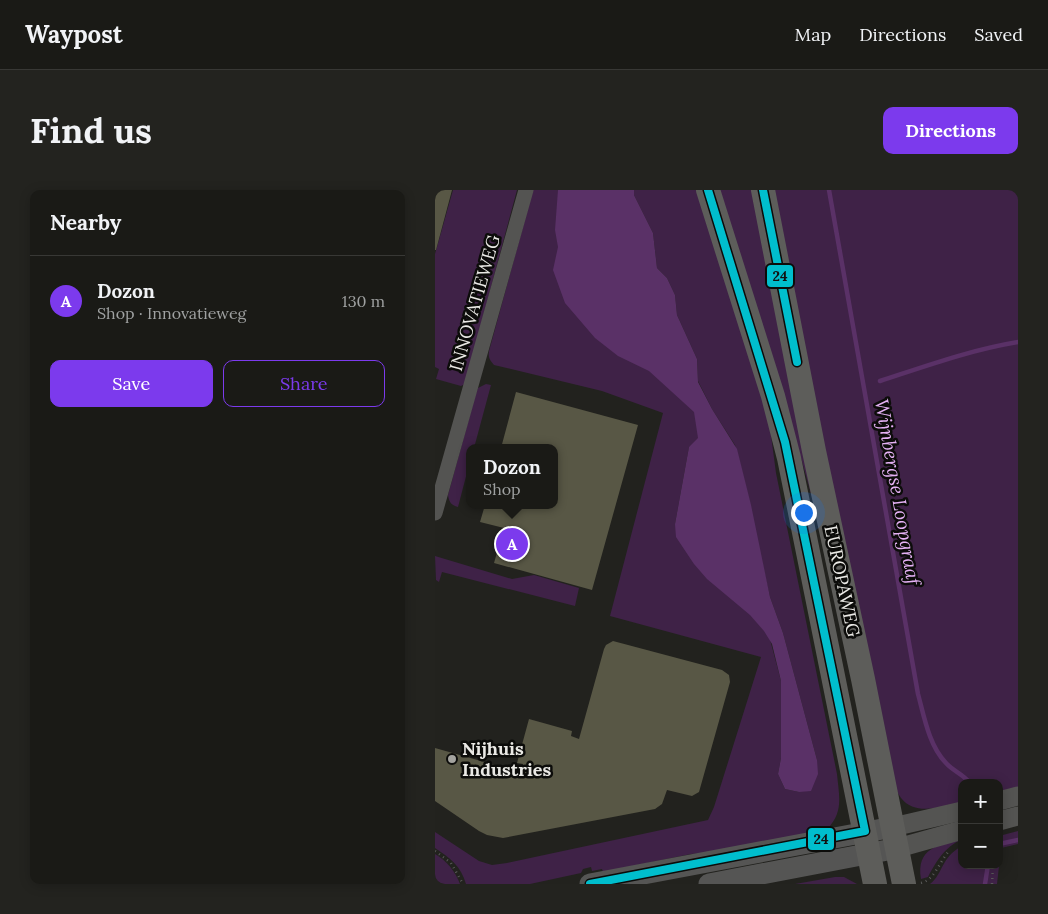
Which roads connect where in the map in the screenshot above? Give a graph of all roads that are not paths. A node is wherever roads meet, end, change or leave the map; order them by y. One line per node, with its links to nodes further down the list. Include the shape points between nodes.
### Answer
1 (526, 190): 4 (street, INNOVATIEWEG)
2 (708, 190): 12 (main road, EUROPAWEG, via 785,442)
3 (763, 190): 11 (main road, EUROPAWEG)
4 (435, 513)
5 (1018, 796): 6 (street)
6 (1003, 800)
7 (958, 813): 11 (street)
8 (1018, 816): 9 (street)
9 (1003, 819)
10 (958, 830): 11 (street)
11 (895, 837): 12 (main road); 16 (main road, EUROPAWEG)
12 (867, 842): 13 (main road); 14 (main road); 15 (main road, EUROPAWEG)
13 (590, 884)
14 (709, 884)
15 (875, 884)
16 (904, 884)

